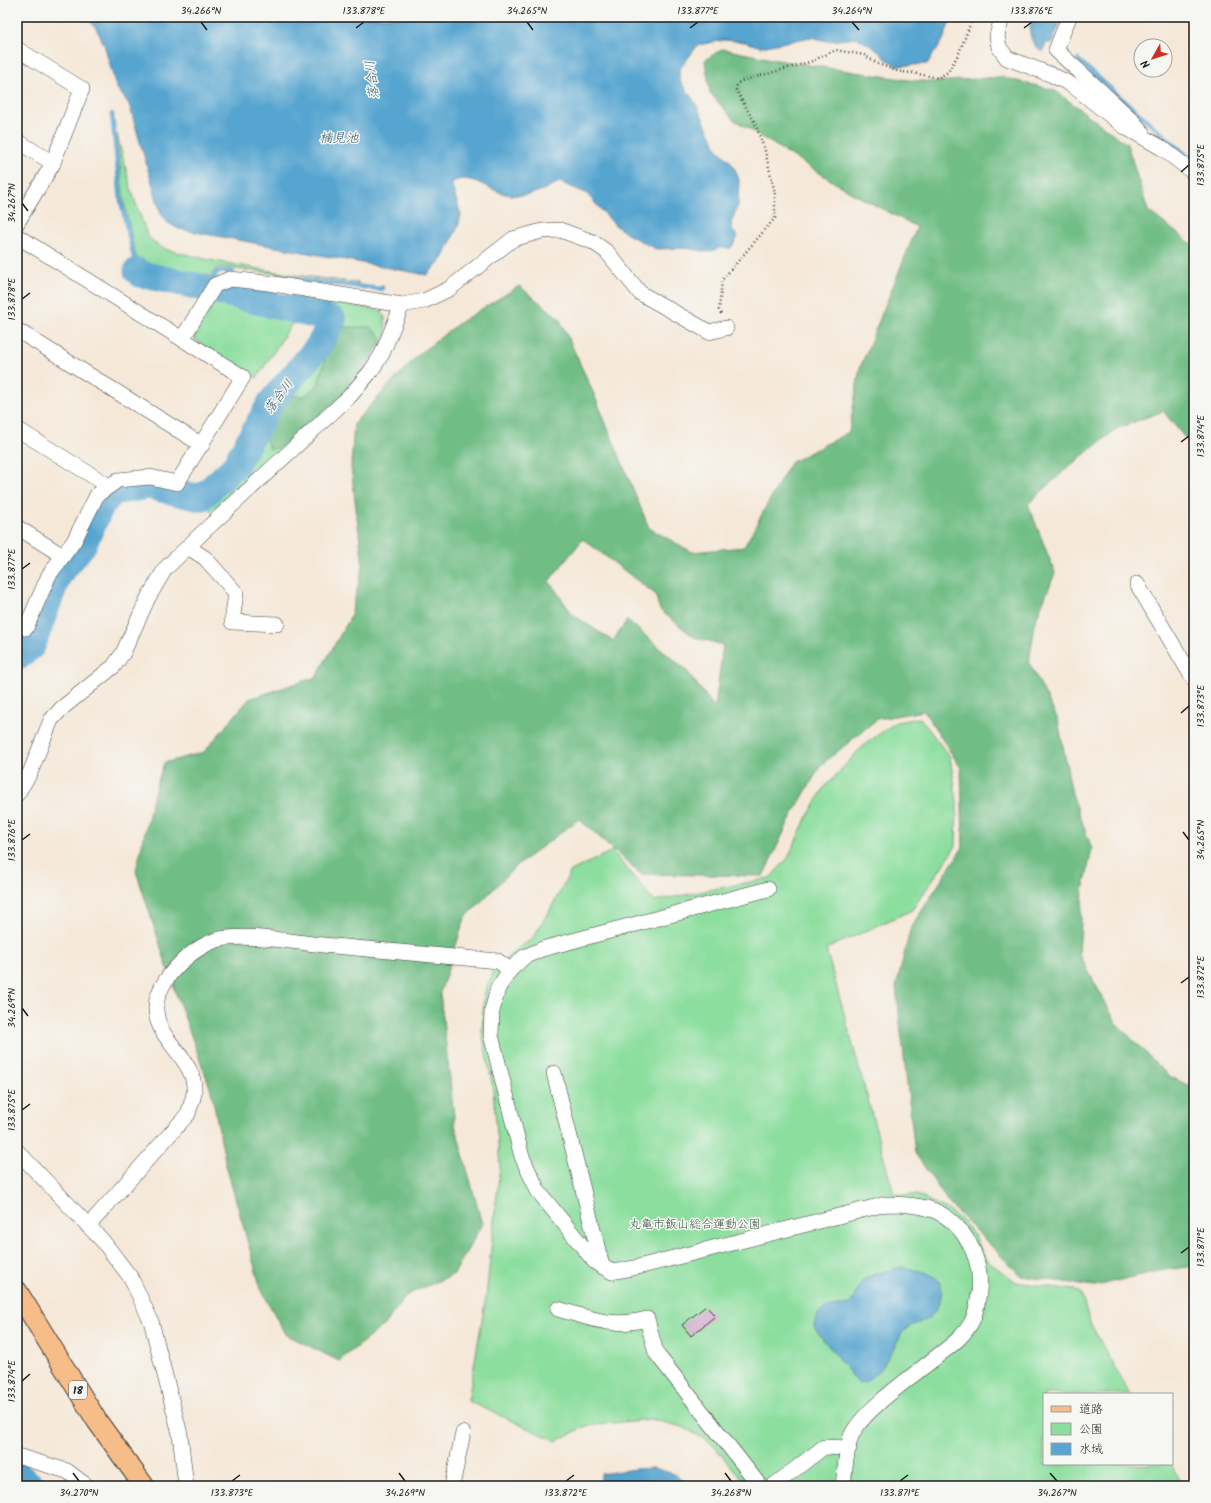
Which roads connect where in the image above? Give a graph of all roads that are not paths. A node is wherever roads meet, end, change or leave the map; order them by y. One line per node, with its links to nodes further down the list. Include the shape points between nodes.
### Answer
1 (1002, 17): 5 (street, via 997,36 999,47 1007,58 1072,85 1125,126)
2 (1069, 17): 5 (street, via 1056,50 1131,118)
3 (17, 49): 6 (street, via 82,89)
4 (17, 140): 6 (street)
5 (1149, 140): 7 (street)
6 (53, 163): 8 (street)
7 (1194, 173)
8 (17, 223)
9 (17, 236): 13 (street)
10 (402, 305): 11 (street, via 424,301 449,289 513,239 542,231 560,230 593,242 607,252 640,293 708,332); 13 (street, via 230,279 215,284); 18 (street, via 382,354 350,396)
11 (726, 328)
12 (17, 330): 15 (street)
13 (182, 340): 15 (street, via 243,377)
14 (17, 429): 16 (street)
15 (202, 445): 16 (street, via 177,483 150,477 118,480)
16 (109, 486): 19 (street, via 97,495 74,541)
17 (17, 527): 19 (street)
18 (188, 547): 22 (street, via 206,558 236,593 232,622); 24 (street, via 162,575 114,666 51,720 30,773)
19 (63, 556): 21 (street, via 49,575 26,628)
20 (1137, 584): 23 (street)
21 (17, 623)
22 (277, 624)
23 (1194, 680)
24 (17, 794)
25 (768, 889): 26 (street, via 542,948 524,957)
26 (510, 970): 29 (street, via 498,961 266,939 226,938 199,948 179,965 160,988 156,1010 162,1029 191,1073 194,1093 188,1114); 30 (street, via 498,988 492,1011 491,1035 522,1157 538,1191 595,1262)
27 (554, 1073): 30 (street)
28 (17, 1151): 29 (street)
29 (88, 1226): 38 (street, via 131,1278 151,1321 180,1434)
30 (602, 1266): 34 (street, via 612,1272 638,1267 886,1204 915,1204 938,1211 965,1237 975,1254 980,1276 978,1300 972,1322 957,1340 865,1415 852,1434)
31 (17, 1291): 37 (main road, 18, via 97,1421)
32 (558, 1309): 40 (street, via 608,1323 628,1324 647,1319 656,1353)
33 (463, 1433): 39 (street)
34 (849, 1448): 41 (street, via 824,1447); 42 (street)
35 (17, 1456): 36 (street, via 66,1471)
36 (87, 1486)
37 (144, 1486)
38 (186, 1486)
39 (452, 1486)
40 (760, 1486)
41 (773, 1486)
42 (843, 1486)

